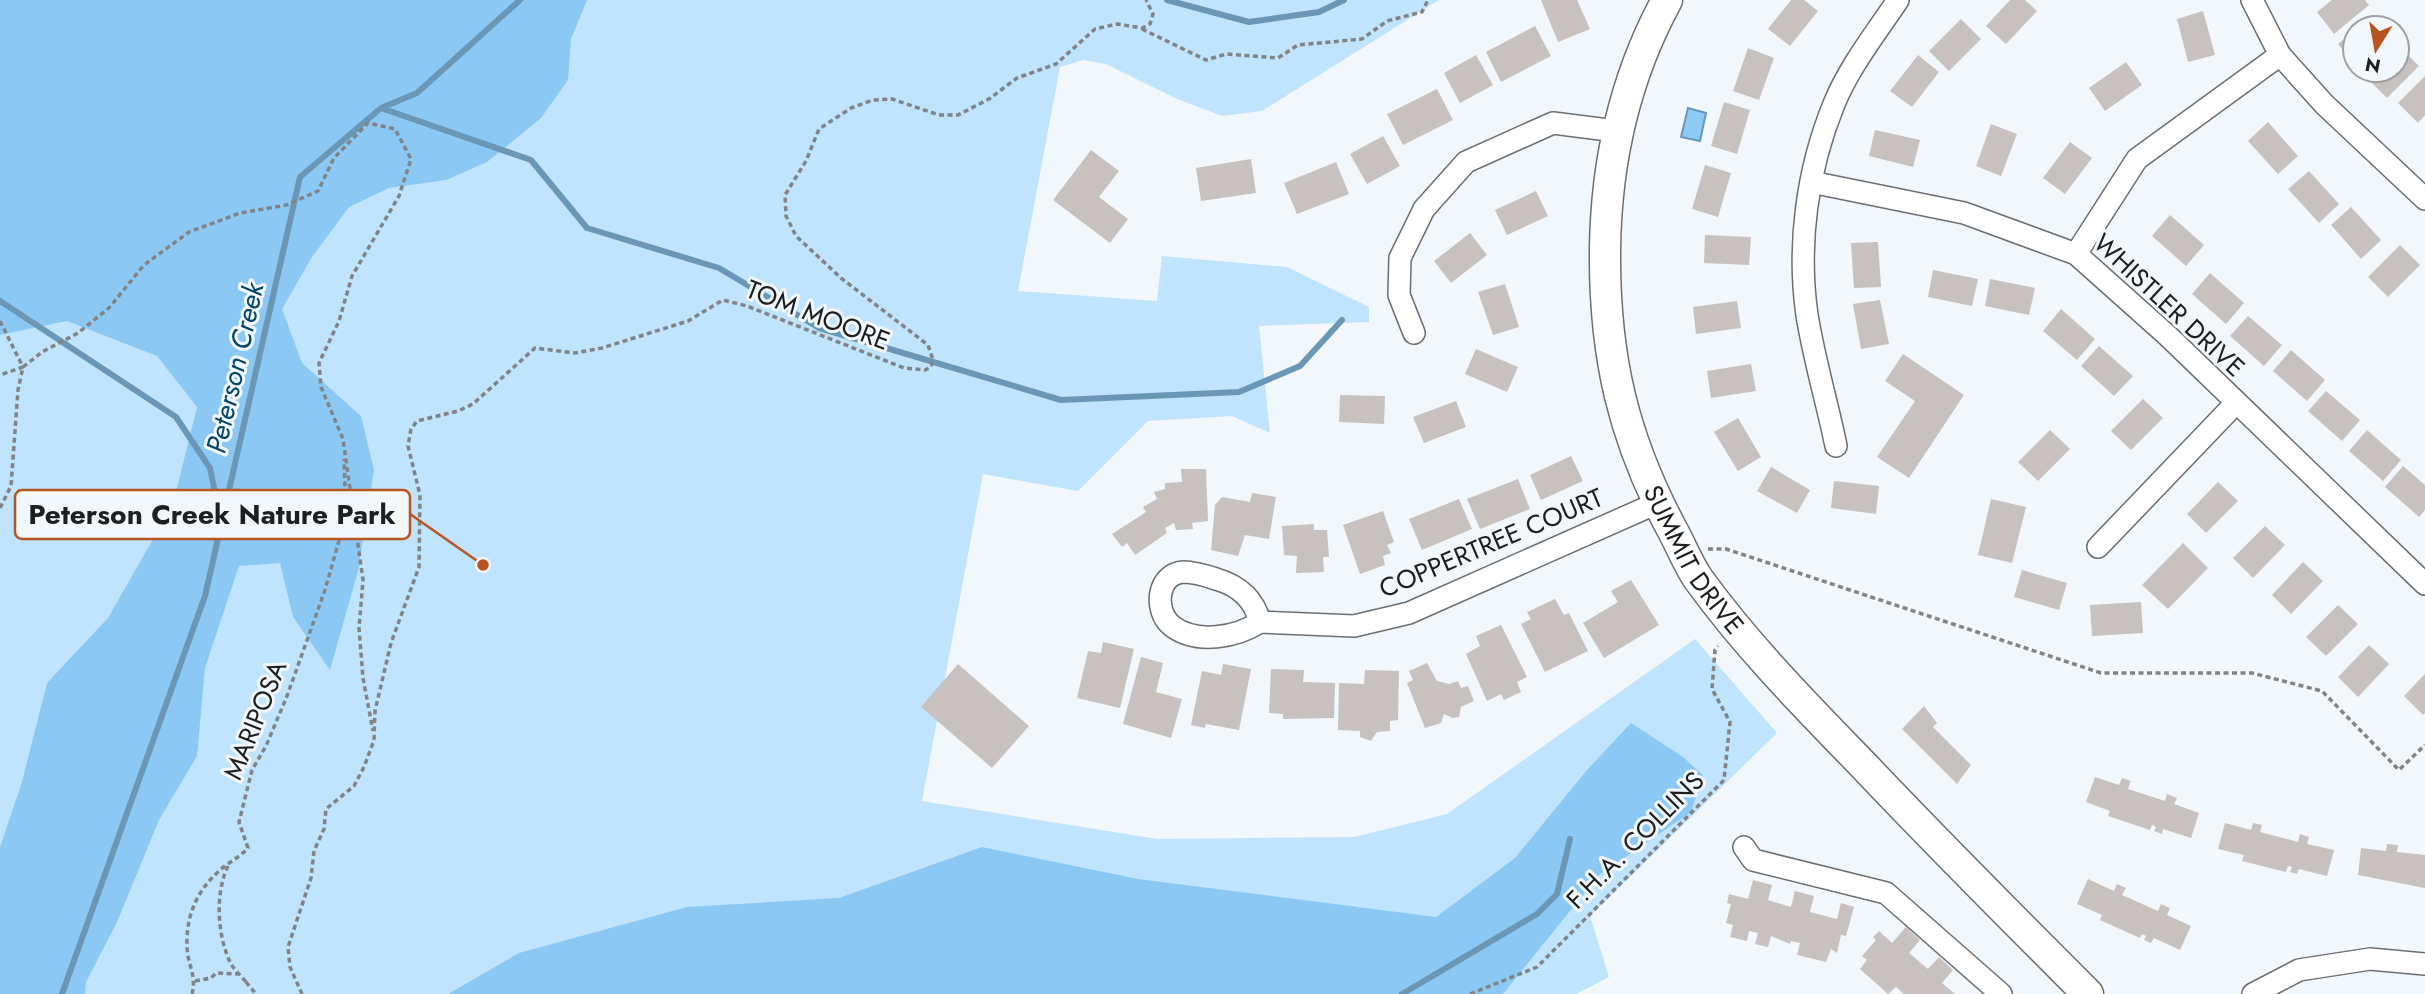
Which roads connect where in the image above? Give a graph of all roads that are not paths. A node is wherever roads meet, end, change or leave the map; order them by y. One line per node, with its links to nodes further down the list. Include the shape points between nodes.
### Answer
1 (1668, 0): 5 (main road, SUMMIT DRIVE, via 1649,33)
2 (1898, 0): 6 (street, via 1834,104)
3 (2252, 0): 4 (street)
4 (2280, 55): 7 (street, via 2324,104); 8 (street, via 2137,159)
5 (1616, 131): 9 (street, via 1553,123 1466,162 1424,209 1400,258 1399,295); 12 (main road, SUMMIT DRIVE, via 1605,230 1604,311 1612,369 1629,433)
6 (1811, 182): 8 (street, WHISTLER DRIVE, via 1964,214); 11 (street, via 1803,247 1807,315)
7 (2425, 199)
8 (2076, 254): 10 (street, WHISTLER DRIVE)
9 (1414, 333)
10 (2235, 404): 13 (street); 14 (street, WHISTLER DRIVE)
11 (1836, 446)
12 (1657, 503): 15 (street, COPPERTREE COURT, via 1409,613 1354,626); 19 (main road, SUMMIT DRIVE, via 1697,578 1779,678)
13 (2098, 547)
14 (2425, 584)
15 (1260, 622)
16 (1744, 847): 18 (street, via 1753,860 1886,893)
17 (2425, 964): 20 (street, via 2370,959 2299,970)
18 (2001, 994)
19 (2088, 994)
20 (2253, 994)

